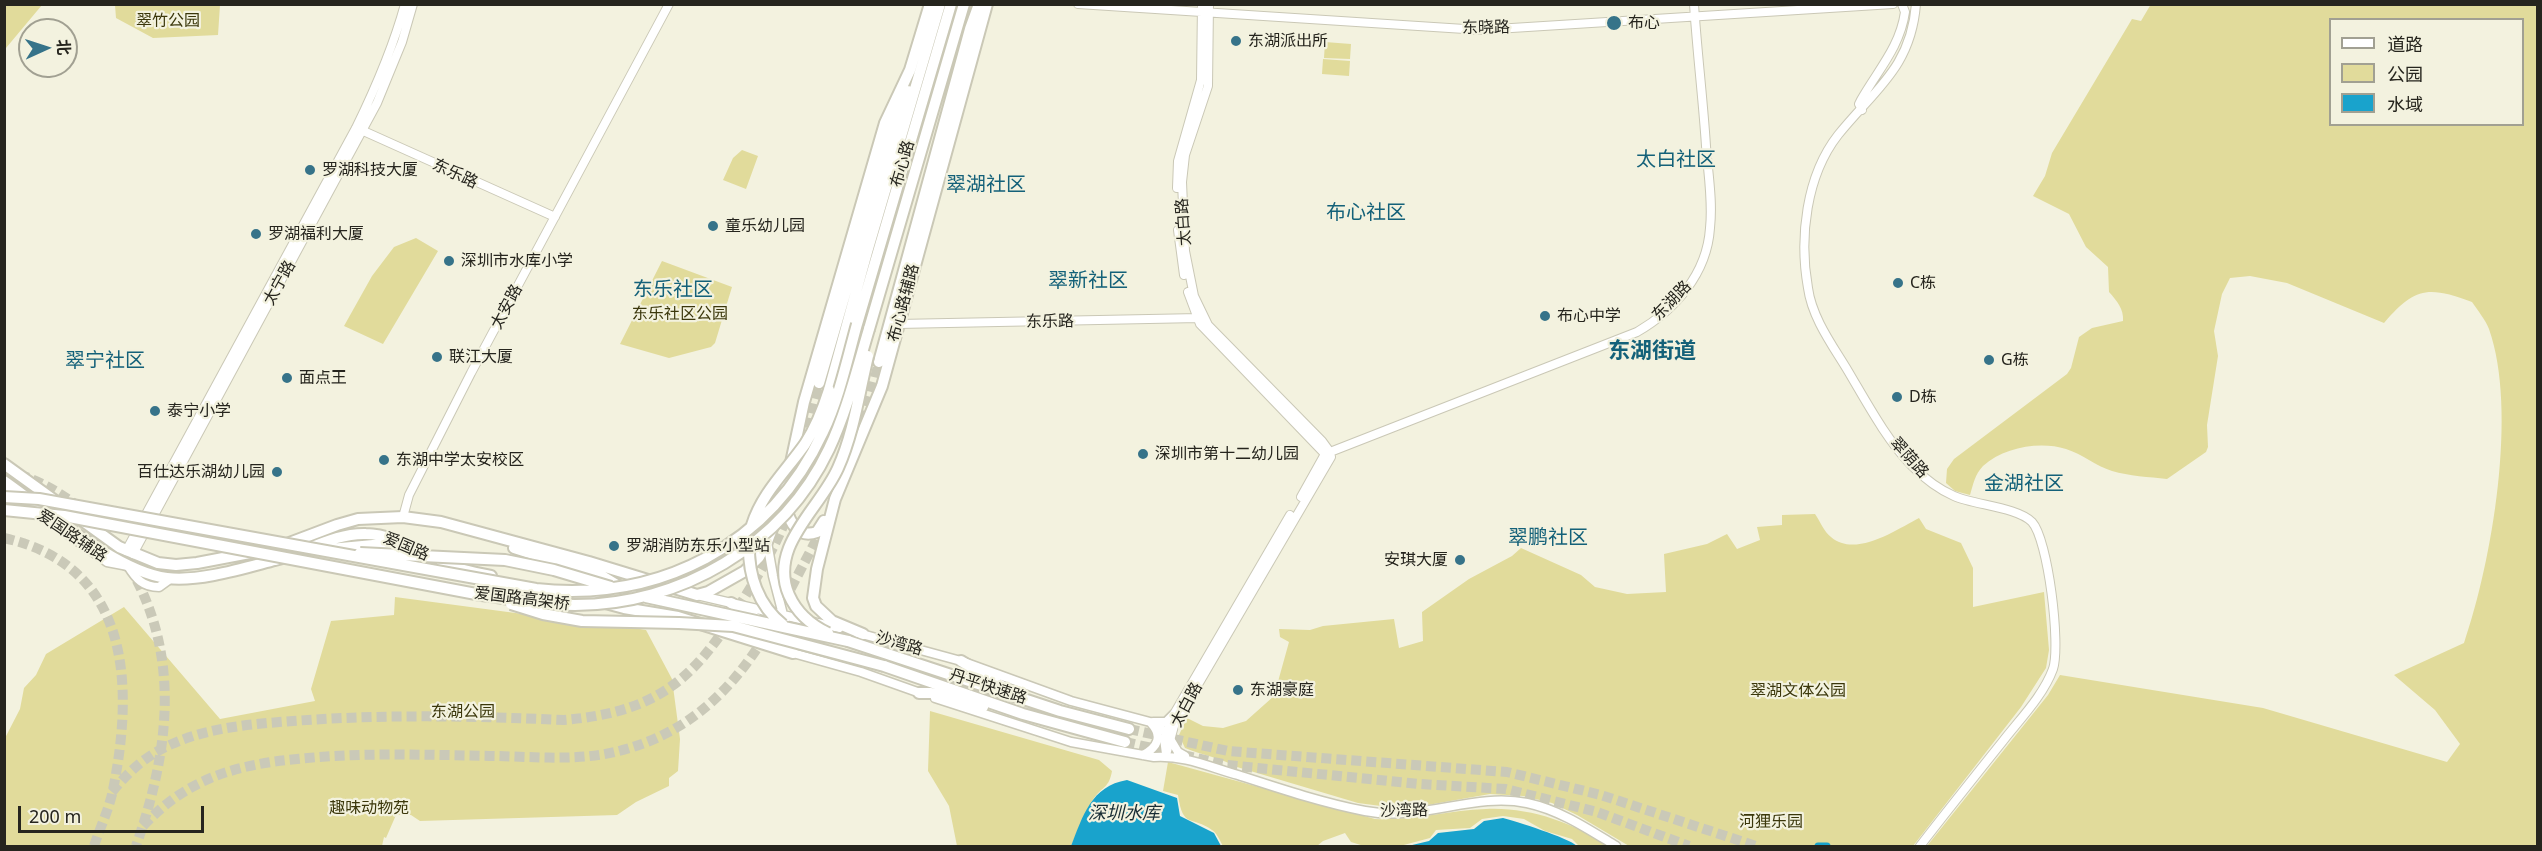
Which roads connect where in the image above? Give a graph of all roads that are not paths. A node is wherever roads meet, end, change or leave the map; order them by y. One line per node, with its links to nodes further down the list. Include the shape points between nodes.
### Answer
1 (405, 4): 21 (street, 太宁路)
2 (412, 4): 21 (street, 太宁路, via 393,68)
3 (669, 4): 22 (street, 太安路)
4 (930, 4): 35 (highway, via 913,63 885,123 804,402)
5 (940, 4): 19 (highway)
6 (951, 4): 24 (highway, 布心路)
7 (964, 4): 26 (highway, 布心路)
8 (979, 4): 27 (highway)
9 (987, 4): 25 (highway, 布心路辅路)
10 (1078, 4): 17 (street, 东晓路)
11 (1202, 4): 17 (street, 太白路)
12 (1209, 4): 17 (street, 太白路)
13 (1694, 4): 18 (street, 东湖路)
14 (1893, 4): 18 (street, 东晓路)
15 (1902, 4): 20 (street, via 1905,12 1900,36 1861,100)
16 (1916, 4): 20 (street, 翠荫路, via 1903,54)
17 (1206, 14): 18 (street, 东晓路, via 1480,30); 23 (street, 太白路, via 1200,85 1176,175 1181,262)
18 (1695, 16): 29 (street, 东湖路, via 1711,222 1703,258 1691,284 1662,315 1637,332)
19 (926, 54): 28 (highway, via 899,109); 55 (highway, bridge, via 825,403 809,438 764,497 748,544 756,588 782,624)
20 (1862, 110): 69 (street, 翠荫路, via 1829,148 1811,194 1805,239 1811,302 1886,433 1924,477 1954,496 2021,515 2034,525 2051,590 2055,627 2054,667 2035,700)
21 (360, 129): 22 (street, 东乐路); 41 (street, 太宁路)
22 (555, 217): 37 (street, 太安路, via 409,495)
23 (1199, 317): 25 (street, 东乐路); 29 (street, 太白路)
24 (857, 324): 40 (highway, 爱国路高架桥, bridge, via 828,420 795,479 754,526 723,549 687,568 630,585 566,592)
25 (898, 324): 34 (highway, 布心路辅路, via 876,404)
26 (871, 329): 45 (highway, 爱国路高架桥, bridge, via 842,415 818,470 776,522 728,562 677,587 609,603 558,605); 52 (highway, bridge, via 842,459 791,542 784,564 788,591 800,612 820,629)
27 (879, 362)
28 (819, 383)
29 (1328, 453): 56 (street, 太白路, via 1324,470)
30 (4, 464): 41 (highway, 爱国路)
31 (4, 481): 43 (highway)
32 (4, 489): 43 (main road, 爱国路辅路, via 107,562)
33 (4, 497): 40 (highway, 爱国路高架桥, bridge, via 39,499)
34 (835, 499): 35 (highway, via 817,532 807,534 793,526); 51 (highway, 布心路辅路, via 813,598 825,617)
35 (783, 500): 39 (highway)
36 (4, 510): 45 (highway, 爱国路高架桥, bridge, via 75,519)
37 (403, 517): 38 (highway, 爱国路, via 441,522); 42 (highway, 爱国路, via 358,519 276,548)
38 (495, 538): 46 (highway, bridge, via 528,553 602,576); 47 (highway, 爱国路)
39 (767, 542): 47 (highway, via 746,571); 49 (main road)
40 (328, 552): 46 (highway, bridge, via 505,560 554,570)
41 (129, 553): 42 (highway, 爱国路)
42 (176, 565): 44 (highway)
43 (128, 566): 44 (highway)
44 (170, 579): 50 (highway, 爱国路, via 263,563 292,563 303,551 401,544 463,569)
45 (476, 594): 55 (highway, bridge, via 573,620 733,627)
46 (632, 594): 52 (highway, bridge)
47 (697, 595): 48 (main road, 沙湾路)
48 (731, 603): 49 (main road, 沙湾路); 50 (highway, via 761,620 762,631 754,634)
49 (783, 614): 51 (main road, 沙湾路); 53 (main road)
50 (707, 627): 53 (highway, 爱国路)
51 (863, 634): 54 (main road, 沙湾路)
52 (848, 642): 58 (highway, 丹平快速路)
53 (793, 653): 57 (main road, 沙湾路)
54 (961, 661): 58 (highway); 61 (main road, 沙湾路, via 1071,701)
55 (884, 666): 59 (highway, 丹平快速路)
56 (1201, 673): 60 (street, 太白路); 63 (street, 太白路)
57 (919, 693): 59 (highway); 65 (main road, 沙湾路, via 1071,742)
58 (1023, 699): 62 (highway, 丹平快速路)
59 (1023, 714): 64 (highway, 丹平快速路)
60 (1174, 714): 61 (main road, via 1166,722); 63 (street, 太白路)
61 (1150, 722): 63 (main road, 沙湾路); 65 (main road, via 1158,741 1153,750)
62 (1129, 729)
63 (1168, 736): 66 (street, 太白路); 67 (main road, 沙湾路)
64 (1125, 742)
65 (1143, 755): 66 (main road, 沙湾路)
66 (1166, 755): 67 (main road, 沙湾路)
67 (1187, 758): 68 (main road, 沙湾路, via 1366,811 1426,812 1489,800 1529,803 1560,813)
68 (1616, 846)
69 (1920, 846)

